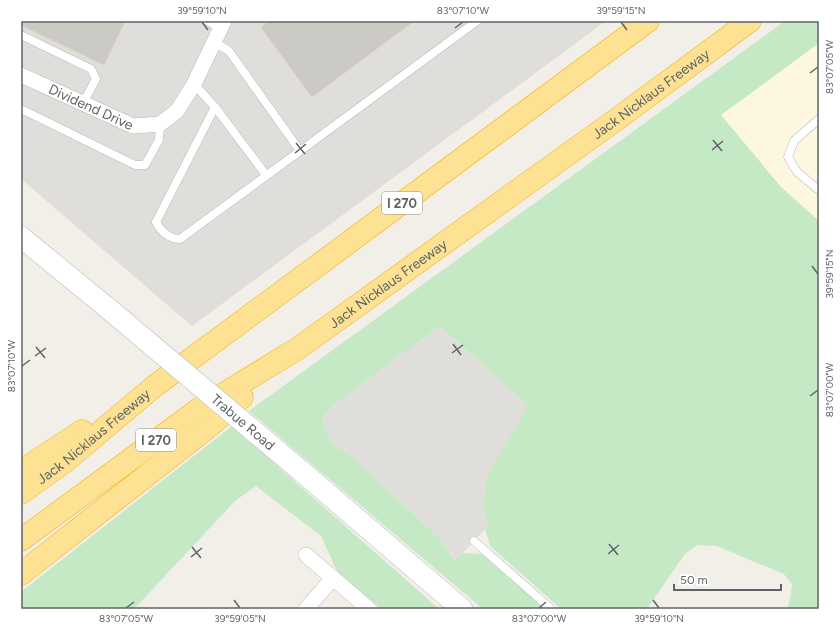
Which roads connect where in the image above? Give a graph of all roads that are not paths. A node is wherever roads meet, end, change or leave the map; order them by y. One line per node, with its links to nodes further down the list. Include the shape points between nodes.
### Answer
1 (207, 21): 5 (lane)
2 (477, 21): 15 (lane)
3 (648, 21): 20 (highway, Jack Nicklaus Freeway / I 270)
4 (750, 21): 19 (highway, Jack Nicklaus Freeway / I 270)
5 (222, 25): 7 (street)
6 (21, 36): 10 (lane, via 91,69 96,79)
7 (214, 42): 9 (street); 15 (lane, via 229,51)
8 (21, 75): 10 (street, Dividend Drive)
9 (194, 84): 11 (lane); 14 (street, via 177,111)
10 (83, 103): 14 (street, Dividend Drive, via 132,126)
11 (215, 107): 16 (lane); 16 (lane, via 156,222 161,231 174,239 180,238)
12 (21, 109): 14 (lane, via 135,165 145,165 159,140)
13 (819, 119): 17 (lane, via 794,141 788,157 797,172)
14 (160, 124)
15 (300, 151): 16 (lane)
16 (266, 175)
17 (819, 190)
18 (21, 237): 30 (main road, Trabue Road, bridge)
19 (297, 349): 23 (highway, Jack Nicklaus Freeway / I 270, via 199,409); 26 (highway, via 211,425)
20 (156, 385): 21 (highway); 22 (highway, Jack Nicklaus Freeway / I 270, via 63,462)
21 (21, 471)
22 (21, 493)
23 (21, 540)
24 (474, 541): 31 (lane)
25 (306, 555): 27 (street)
26 (21, 574)
27 (333, 578): 28 (street); 29 (street)
28 (306, 609)
29 (369, 609)
30 (462, 609)
31 (551, 609)

